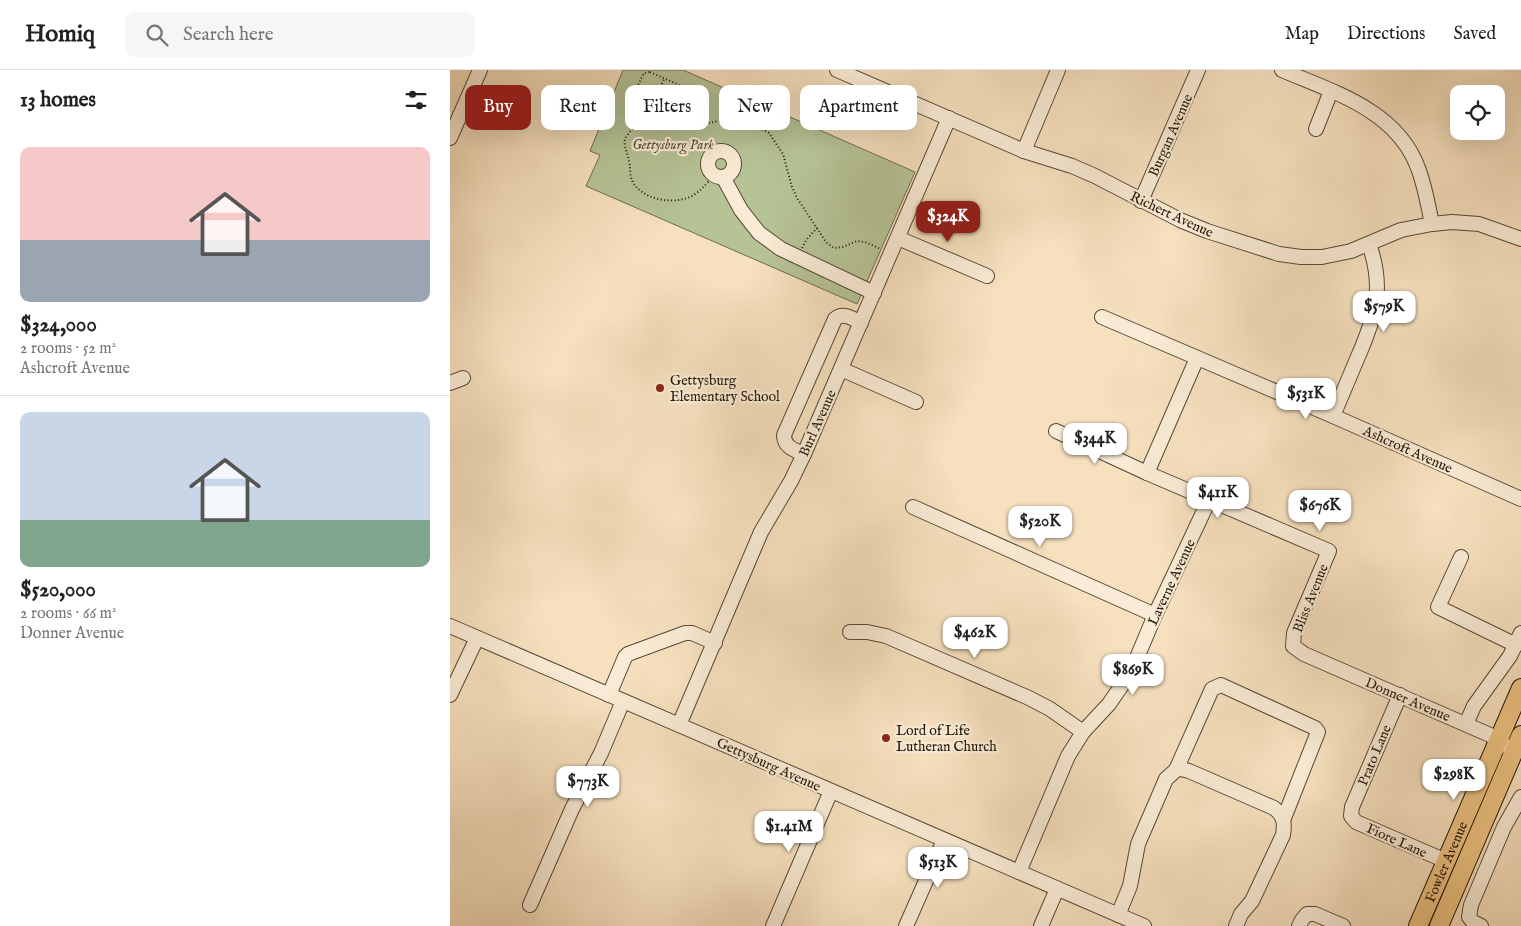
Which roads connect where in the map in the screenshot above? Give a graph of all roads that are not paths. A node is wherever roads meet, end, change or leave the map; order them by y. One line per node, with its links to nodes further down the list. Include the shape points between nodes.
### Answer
1 (480, 70): 9 (street)
2 (837, 70): 7 (street, Richert Avenue)
3 (1058, 70): 10 (street)
4 (1198, 70): 12 (street, Burgan Avenue)
5 (1282, 70): 6 (street)
6 (1332, 91): 8 (street); 13 (street, via 1373,112 1403,139 1418,166)
7 (949, 118): 10 (street, Richert Avenue); 14 (street, Burl Avenue)
8 (1316, 129)
9 (450, 138)
10 (1024, 151): 12 (street, Richert Avenue, via 1072,166)
11 (718, 176): 18 (street, via 759,233 781,249)
12 (1141, 201): 16 (street, Richert Avenue, via 1207,232 1279,254 1322,257)
13 (1432, 224): 15 (street, Richert Avenue, via 1479,224); 16 (street, Richert Avenue, via 1402,230)
14 (898, 238): 17 (street); 18 (street, Burl Avenue)
15 (1521, 239)
16 (1369, 244): 24 (street, via 1376,270 1376,305 1371,326)
17 (987, 276)
18 (874, 293): 20 (street, Burl Avenue)
19 (1102, 317): 21 (street, Ashcroft Avenue)
20 (861, 322): 22 (street, Burl Avenue); 26 (street, via 845,315 835,319 784,434 788,446)
21 (1197, 358): 24 (street, Ashcroft Avenue); 27 (street)
22 (841, 369): 23 (street); 26 (street, Burl Avenue)
23 (916, 402)
24 (1333, 416): 28 (street, Ashcroft Avenue)
25 (1056, 432): 27 (street)
26 (804, 454): 37 (street, Burl Avenue, via 761,532)
27 (1147, 473): 29 (street)
28 (1521, 499)
29 (1209, 500): 32 (street, Laverne Avenue); 38 (street, Bliss Avenue, via 1329,551 1294,633)
30 (913, 506): 32 (street)
31 (1461, 556): 36 (street, via 1438,607)
32 (1155, 615): 46 (street, Laverne Avenue, via 1131,672 1109,704)
33 (450, 626): 35 (street, Gettysburg Avenue)
34 (850, 632): 46 (street, via 886,636 1043,706)
35 (477, 638): 40 (street, Gettysburg Avenue); 42 (street)
36 (1518, 639): 44 (street, via 1510,656 1474,706)
37 (714, 643): 40 (street, via 692,632 628,654); 45 (street, Burl Avenue)
38 (1293, 646): 41 (street, Donner Avenue, via 1304,654)
39 (1521, 688): 48 (main road, Fowler Avenue)
40 (609, 695): 43 (street, Gettysburg Avenue)
41 (1400, 695): 44 (street, Donner Avenue); 53 (street, Prato Lane)
42 (450, 696)
43 (624, 701): 45 (street, Gettysburg Avenue); 59 (street)
44 (1466, 724): 48 (street, Donner Avenue)
45 (679, 725): 51 (street, Gettysburg Avenue)
46 (1083, 732): 57 (street, Laverne Avenue, via 1068,756)
47 (1521, 735): 49 (main road, Fowler Avenue)
48 (1498, 740): 49 (street, Donner Avenue); 56 (main road, Fowler Avenue)
49 (1518, 754): 70 (main road, Fowler Avenue)
50 (1176, 770): 54 (street, via 1189,771 1274,808); 54 (street, via 1212,690 1221,685 1230,689 1318,732); 60 (street, via 1166,779 1138,844 1130,886)
51 (831, 791): 55 (street, Gettysburg Avenue); 62 (street)
52 (1521, 798): 61 (street, via 1504,827 1471,905)
53 (1351, 816): 56 (street, Fiore Lane, via 1356,822)
54 (1284, 818): 66 (street, via 1283,835 1252,901)
55 (944, 840): 57 (street, Gettysburg Avenue); 63 (street)
56 (1446, 861): 69 (main road, Fowler Avenue)
57 (1019, 872): 58 (street, Gettysburg Avenue)
58 (1057, 889): 60 (street, Gettysburg Avenue); 64 (street)
59 (530, 905)
60 (1118, 915): 65 (street, Gettysburg Avenue)
61 (1475, 922)
62 (773, 926)
63 (906, 926)
64 (1041, 926)
65 (1144, 926)
66 (1236, 926)
67 (1299, 926): 68 (street, via 1307,914 1315,914)
68 (1342, 926)
69 (1418, 926)
70 (1439, 926)

